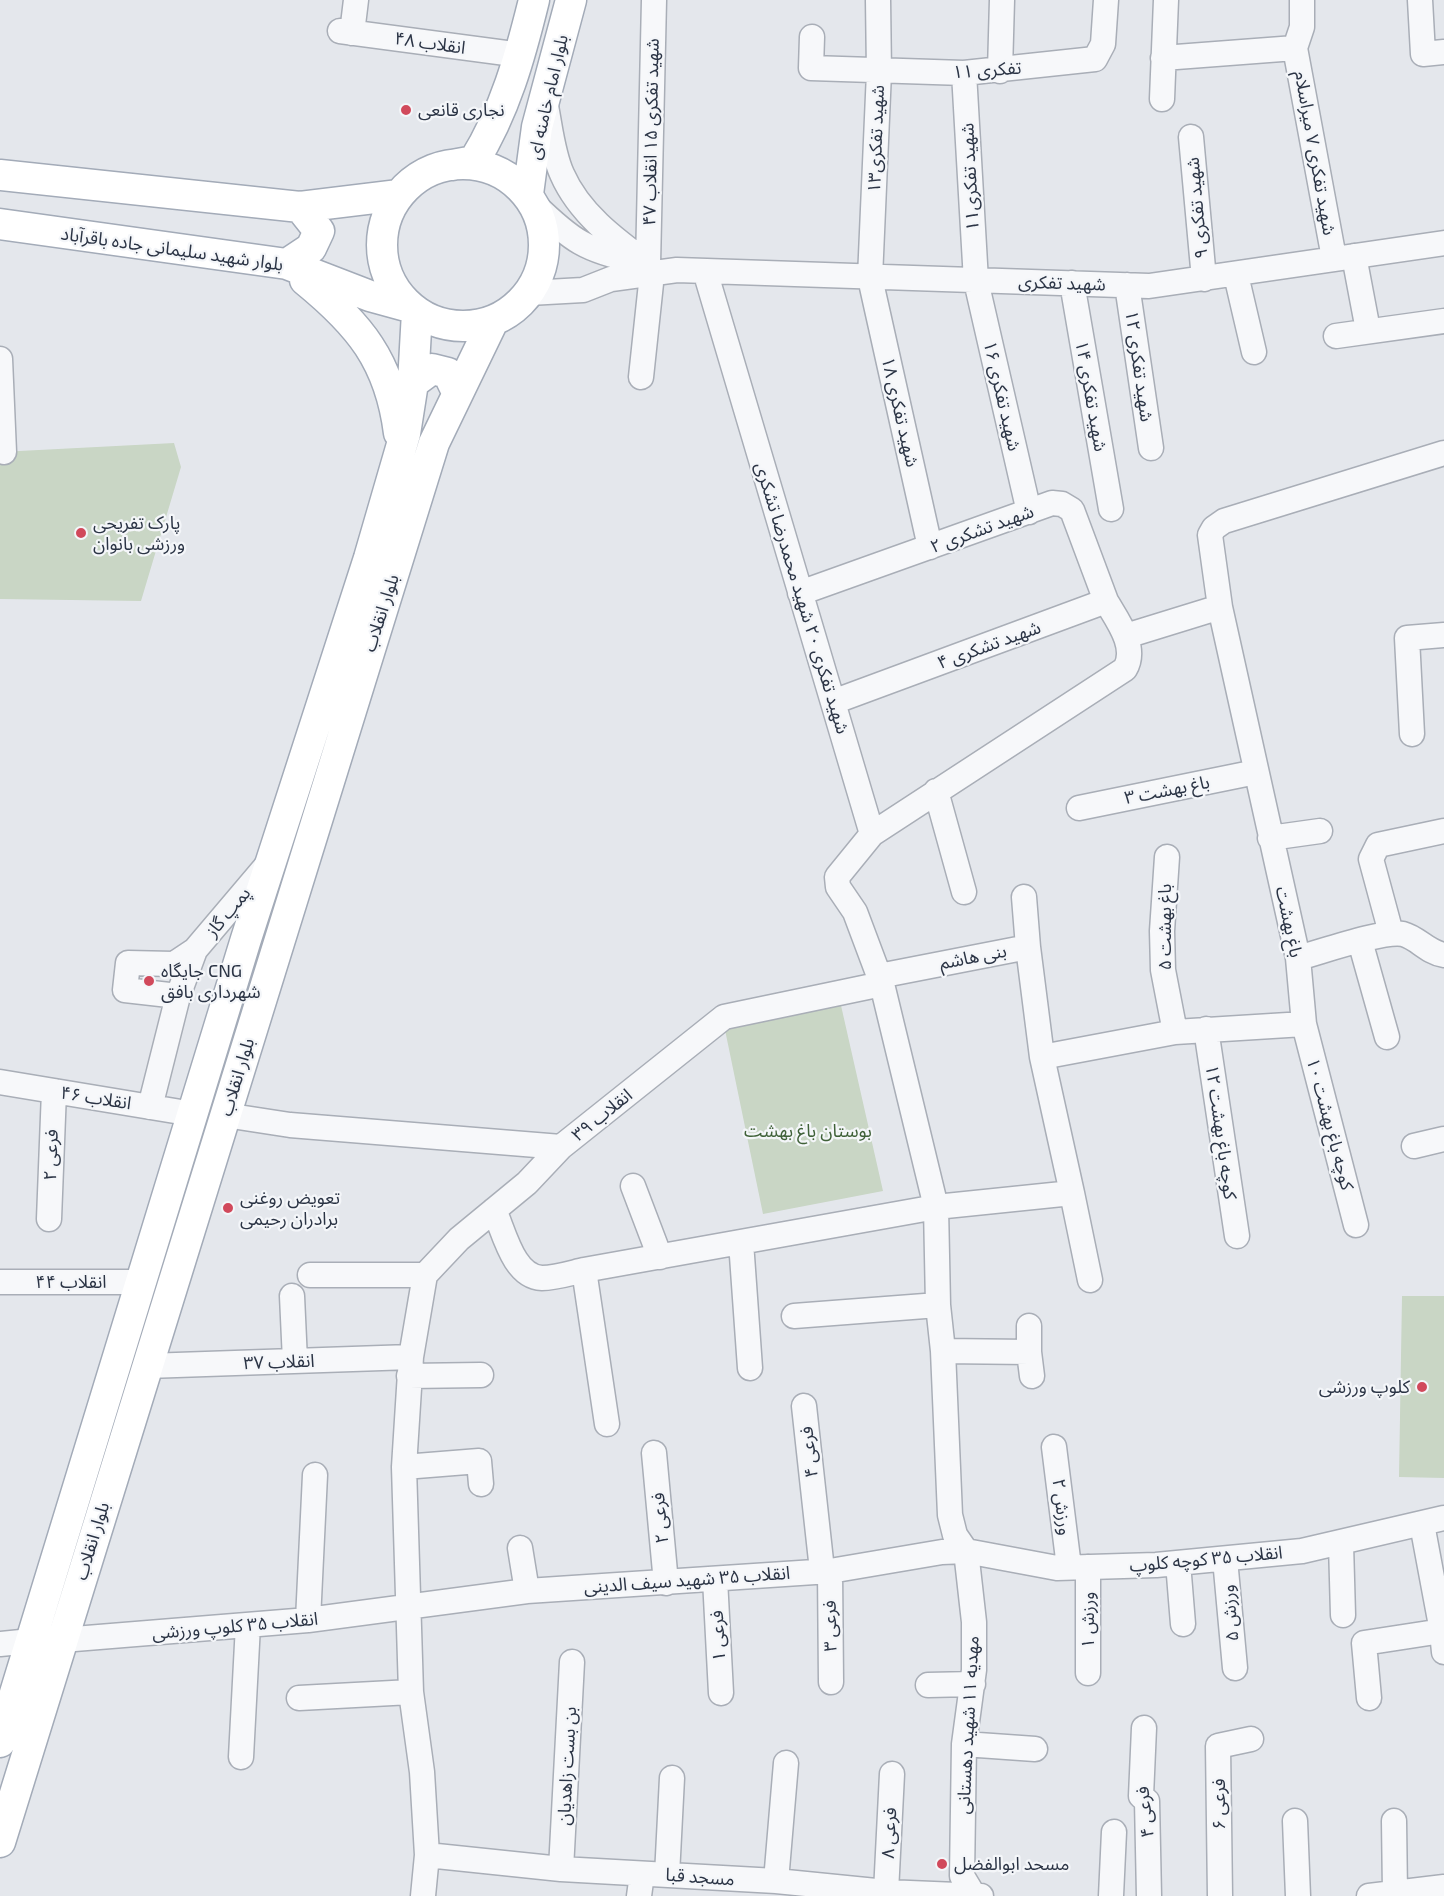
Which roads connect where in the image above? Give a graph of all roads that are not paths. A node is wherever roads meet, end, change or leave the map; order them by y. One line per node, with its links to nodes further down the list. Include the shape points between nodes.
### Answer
1 (356, 0): 14 (street, انقلاب ۴۸, via 346,32)
2 (534, 0): 14 (main road, بلوار امام خامنه ای)
3 (571, 0): 19 (main road, بلوار امام خامنه ای)
4 (654, 0): 33 (street, شهید تفکری ۱۵ انقلاب ۴۷)
5 (878, 0): 17 (street, شهید تفکری۱۳)
6 (1002, 0): 16 (street)
7 (1106, 0): 16 (street, تفکری ۱۱, via 1103,44 1095,60)
8 (1166, 0): 15 (street)
9 (1302, 0): 12 (street, شهید تفکری ۷ میراسلام, via 1302,27)
10 (1420, 0): 13 (street, via 1423,54)
11 (812, 37): 17 (street, via 811,68)
12 (1295, 48): 15 (street, شهید تفکری ۷ میراسلام); 31 (street, شهید تفکری ۷ میراسلام)
13 (1444, 52)
14 (521, 55): 22 (main road, بلوار امام خامنه ای)
15 (1163, 58): 20 (street)
16 (1000, 70): 18 (street, تفکری ۱۱)
17 (879, 72): 18 (street, تفکری ۱۱); 36 (street, شهید تفکری۱۳)
18 (964, 73): 38 (street, شهید تفکری۱۱)
19 (545, 99): 23 (main road, بلوار امام خامنه ای); 33 (street, via 561,173 582,207)
20 (1162, 99)
21 (1191, 137): 37 (street, شهید تفکری ۹)
22 (488, 139): 23 (main road, via 498,151 513,155); 24 (main road, بلوار امام خامنه ای, via 474,161)
23 (535, 145): 27 (main road, بلوار امام خامنه ای)
24 (439, 167): 26 (main road, via 417,178); 27 (main road, via 463,163 487,167 510,177)
25 (0, 175): 28 (main road)
26 (399, 195): 28 (main road); 42 (main road, via 387,217 382,241 384,266 394,288)
27 (531, 200): 33 (street, via 568,237); 41 (main road, via 543,227 545,250 540,273)
28 (300, 207): 32 (main road, via 319,231 311,248)
29 (0, 224): 32 (main road, بلوار شهید سلیمانی جاده باقرآباد)
30 (1444, 243): 31 (street, شهید تفکری)
31 (1344, 257): 35 (street, شهید تفکری); 45 (street, شهید تفکری ۷ میراسلام)
32 (287, 264): 42 (main road, بلوار شهید سلیمانی جاده باقرآباد); 52 (main road, via 343,311 368,343 384,374 396,412)
33 (650, 269): 34 (street, شهید تفکری); 41 (street, شهید تفکری, via 583,290); 49 (street, شهید تفکری ۱۵ انقلاب ۴۷)
34 (705, 271): 36 (street, شهید تفکری); 59 (street, شهید تفکری ۲۰ شهید محمدرضا تشکری)
35 (1236, 275): 37 (street, شهید تفکری); 47 (street)
36 (870, 278): 38 (street, شهید تفکری); 58 (street, شهید تفکری ۱۸)
37 (1204, 279): 40 (street, شهید تفکری)
38 (976, 281): 39 (street, شهید تفکری); 57 (street, شهید تفکری ۱۶)
39 (1072, 284): 40 (street, شهید تفکری); 56 (street, شهید تفکری ۱۴)
40 (1127, 285): 53 (street, شهید تفکری ۱۲)
41 (529, 293): 43 (main road)
42 (413, 310): 43 (main road, via 441,324); 50 (main road, بلوار انقلاب)
43 (493, 321): 51 (main road, بلوار انقلاب)
44 (1444, 321): 45 (street)
45 (1368, 330): 46 (street)
46 (1336, 336)
47 (1254, 352)
48 (0, 359): 54 (street)
49 (641, 377)
50 (413, 383): 51 (main road, via 432,369 448,373); 52 (main road, بلوار انقلاب)
51 (457, 392): 94 (main road, بلوار انقلاب, via 434,443)
52 (401, 448): 74 (main road, بلوار انقلاب)
53 (1151, 448)
54 (4, 452)
55 (1444, 453): 61 (street, باغ بهشت, via 1224,521 1210,535)
56 (1111, 509)
57 (1029, 512): 58 (street, شهید تشکری ۲); 60 (street, شهید تشکری ۲, via 1052,503 1072,510)
58 (930, 547): 59 (street, شهید تشکری ۲)
59 (800, 594): 64 (street, شهید تفکری ۲۰ شهید محمدرضا تشکری)
60 (1106, 601): 63 (street); 64 (street, شهید تشکری ۴)
61 (1220, 607): 63 (street); 66 (street, باغ بهشت)
62 (1444, 635): 65 (street, via 1407,638)
63 (1126, 636): 67 (street, via 1125,669)
64 (833, 702): 71 (street, شهید تفکری ۲۰ شهید محمدرضا تشکری)
65 (1412, 734)
66 (1256, 772): 68 (street, باغ بهشت ۳); 72 (street, باغ بهشت)
67 (936, 791): 71 (street); 75 (street)
68 (1079, 808)
69 (1320, 831): 72 (street)
70 (1444, 831): 77 (street, via 1378,845 1373,851 1371,859)
71 (872, 834): 83 (street, via 837,877 838,887 855,912)
72 (1270, 838): 82 (street, باغ بهشت)
73 (1167, 857): 87 (street, باغ بهشت ۵, via 1163,970)
74 (272, 858): 80 (street, پمپ گاز); 93 (main road, بلوار انقلاب)
75 (964, 892)
76 (1024, 897): 79 (street)
77 (1391, 933): 78 (street); 81 (street, via 1409,936 1431,952)
78 (1360, 942): 82 (street); 88 (street)
79 (1028, 947): 83 (street, بنی هاشم); 89 (street, بنی هاشم)
80 (195, 950): 84 (street, پمپ گاز); 84 (street, via 174,964 128,963 125,990)
81 (1444, 955)
82 (1298, 958): 85 (street, باغ بهشت)
83 (880, 980): 97 (street, انقلاب ۳۹, via 724,1017); 100 (street)
84 (178, 996): 92 (street, پمپ گاز)
85 (1304, 1024): 86 (street); 103 (street, کوچه باغ بهشت ۱۰)
86 (1206, 1029): 87 (street); 104 (street, کوچه باغ بهشت ۱۲)
87 (1175, 1032): 89 (street)
88 (1387, 1037)
89 (1042, 1057): 99 (street)
90 (0, 1082): 91 (street, انقلاب ۴۶)
91 (54, 1091): 92 (street, انقلاب ۴۶); 102 (street, فرعی ۲)
92 (150, 1107): 93 (street, انقلاب ۴۶)
93 (193, 1114): 112 (main road, بلوار انقلاب)
94 (225, 1115): 97 (street, انقلاب ۳۹, via 290,1125); 120 (main road, بلوار انقلاب)
95 (1444, 1139): 96 (street)
96 (1414, 1146)
97 (561, 1147): 101 (street)
98 (633, 1186): 106 (street)
99 (1072, 1193): 100 (street); 110 (street)
100 (936, 1207): 105 (street); 114 (street)
101 (494, 1210): 107 (street, via 516,1261 529,1275 542,1278); 109 (street)
102 (49, 1219)
103 (1356, 1225)
104 (1236, 1236)
105 (741, 1242): 106 (street); 122 (street)
106 (660, 1257): 107 (street)
107 (584, 1270): 127 (street)
108 (310, 1275): 109 (street)
109 (425, 1275): 121 (street)
110 (1089, 1280)
111 (0, 1282): 112 (street, انقلاب ۴۴)
112 (141, 1282): 126 (main road, بلوار انقلاب)
113 (292, 1296): 119 (street)
114 (938, 1305): 115 (street); 117 (street)
115 (794, 1316)
116 (1029, 1326): 118 (street)
117 (943, 1352): 118 (street); 138 (street, via 950,1515 955,1535)
118 (1029, 1352): 124 (street)
119 (295, 1361): 120 (street, انقلاب ۳۷); 121 (street, انقلاب ۳۷)
120 (147, 1366): 128 (main road, بلوار انقلاب)
121 (410, 1366): 123 (street, انقلاب ۳۷); 131 (street)
122 (750, 1368)
123 (481, 1375)
124 (1032, 1376)
125 (804, 1406): 142 (street, فرعی ۴)
126 (99, 1419): 128 (main road, via 100,1435 105,1441 113,1443); 134 (main road, بلوار انقلاب)
127 (607, 1424)
128 (127, 1430): 134 (main road, بلوار انقلاب)
129 (1054, 1447): 141 (street, ورزش ۲)
130 (654, 1453): 144 (street, فرعی ۲)
131 (404, 1467): 133 (street, via 478,1461); 146 (street)
132 (315, 1474): 148 (street)
133 (482, 1484)
134 (93, 1490): 151 (main road, بلوار انقلاب); 152 (main road, بلوار انقلاب)
135 (1433, 1521): 136 (street, انقلاب ۳۵ کوچه کلوپ); 153 (street)
136 (1341, 1544): 139 (street, انقلاب ۳۵ کوچه کلوپ); 147 (street)
137 (520, 1548): 145 (street)
138 (966, 1551): 141 (street, انقلاب ۳۵ کوچه کلوپ, via 1057,1568); 142 (street, انقلاب ۳۵ شهید سیف الدینی); 159 (street, مهدیه ۱۱ شهید دهستانی, via 974,1622)
139 (1225, 1559): 140 (street, انقلاب ۳۵ کوچه کلوپ); 156 (street, ورزش ۵)
140 (1178, 1563): 141 (street, انقلاب ۳۵ کوچه کلوپ); 149 (street)
141 (1079, 1567): 157 (street, ورزش ۱)
142 (826, 1570): 143 (street, انقلاب ۳۵ شهید سیف الدینی); 158 (street, فرعی ۳)
143 (715, 1579): 144 (street, انقلاب ۳۵ شهید سیف الدینی); 162 (street, فرعی ۱)
144 (666, 1583): 145 (street, انقلاب ۳۵ شهید سیف الدینی)
145 (527, 1591): 146 (street, انقلاب ۳۵ شهید سیف الدینی)
146 (409, 1607): 148 (street, انقلاب ۳۵ کلوپ ورزشی); 161 (street)
147 (1343, 1615)
148 (308, 1620): 150 (street, انقلاب ۳۵ کلوپ ورزشی)
149 (1183, 1624)
150 (248, 1625): 151 (street, انقلاب ۳۵ کلوپ ورزشی); 170 (street)
151 (62, 1640): 177 (main road, بلوار انقلاب)
152 (32, 1641): 154 (street); 167 (main road, بلوار انقلاب)
153 (1443, 1641): 164 (street, via 1364,1643)
154 (0, 1644)
155 (572, 1662): 179 (street, بن بست زاهدیان)
156 (1234, 1668)
157 (1088, 1673)
158 (831, 1682)
159 (973, 1684): 160 (street); 168 (street, مهدیه ۱۱ شهید دهستانی)
160 (928, 1685)
161 (411, 1692): 163 (street); 178 (street, via 422,1772)
162 (721, 1693)
163 (298, 1698)
164 (1369, 1698)
165 (1144, 1728): 190 (street, فرعی ۴, via 1140,1796 1147,1802)
166 (1251, 1739): 191 (street, فرعی ۶, via 1218,1746)
167 (0, 1742)
168 (964, 1744): 169 (street); 188 (street, مهدیه ۱۱ شهید دهستانی, via 962,1876)
169 (1035, 1749)
170 (241, 1757)
171 (786, 1763): 183 (street)
172 (892, 1774): 185 (street, فرعی ۸)
173 (672, 1778): 180 (street)
174 (1295, 1821): 192 (street)
175 (1394, 1821): 186 (street)
176 (1114, 1832): 189 (street)
177 (0, 1842)
178 (427, 1855): 179 (street, مسجد قبا); 187 (street)
179 (561, 1869): 181 (street, مسجد قبا)
180 (667, 1875): 181 (street, مسجد قبا); 182 (street, مسجد قبا)
181 (641, 1885)
182 (719, 1887): 183 (street, مسجد قبا)
183 (785, 1887): 185 (street, مسجد قبا)
184 (1444, 1887): 186 (street)
185 (874, 1893): 188 (street, مسجد قبا)
186 (1395, 1893): 193 (street)
187 (423, 1896)
188 (976, 1896)
189 (1111, 1896)
190 (1149, 1896)
191 (1220, 1896)
192 (1298, 1896)
193 (1369, 1896)

